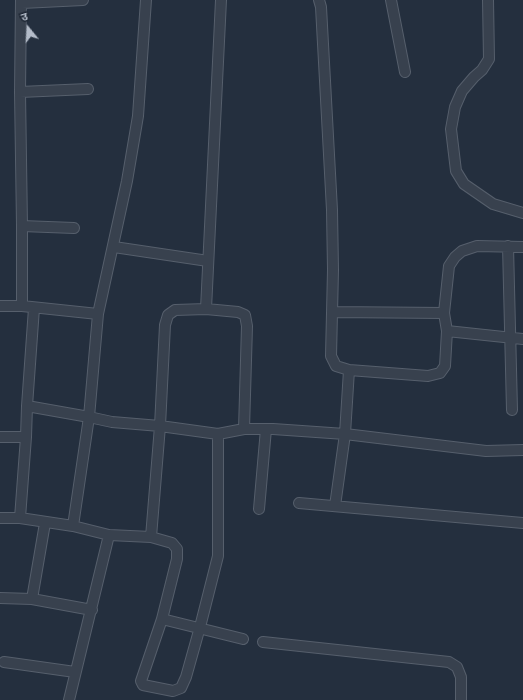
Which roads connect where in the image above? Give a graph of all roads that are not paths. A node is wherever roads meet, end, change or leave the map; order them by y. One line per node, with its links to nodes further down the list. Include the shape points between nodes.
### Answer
1 (83, 0): 7 (street)
2 (146, 0): 15 (street, via 138,116)
3 (221, 0): 17 (street)
4 (319, 0): 22 (street, via 332,210)
5 (391, 0): 8 (street)
6 (488, 0): 11 (street, via 489,59 462,91 455,107 451,129 456,171 464,184 493,204)
7 (22, 2): 10 (street)
8 (405, 72)
9 (88, 88): 10 (street)
10 (20, 92): 12 (street)
11 (523, 213)
12 (22, 226): 13 (street); 19 (street)
13 (74, 228)
14 (508, 246): 16 (street); 23 (street, via 477,246 462,251 454,258 449,266); 26 (street)
15 (114, 247): 17 (street); 24 (street)
16 (523, 247)
17 (208, 261): 21 (street)
18 (0, 306): 19 (street)
19 (22, 306): 20 (street)
20 (34, 308): 24 (street); 29 (street)
21 (206, 309): 32 (street, via 175,310 168,315 165,325); 33 (street, via 245,315 247,326)
22 (332, 312): 23 (street); 28 (street, via 331,356 336,366)
23 (444, 313): 25 (street)
24 (98, 314): 31 (street)
25 (447, 331): 26 (street); 28 (street, via 445,366 440,373 421,376)
26 (510, 338): 27 (street); 30 (street)
27 (523, 339)
28 (349, 370): 36 (street)
29 (27, 406): 31 (street); 38 (street)
30 (512, 410)
31 (88, 417): 32 (street); 47 (street)
32 (160, 426): 35 (street); 49 (street)
33 (244, 429): 34 (street); 35 (street)
34 (266, 429): 36 (street); 42 (street)
35 (218, 434): 54 (street, via 218,556)
36 (345, 434): 39 (street, via 486,451); 41 (street)
37 (0, 437): 38 (street)
38 (26, 438): 44 (street)
39 (523, 450)
40 (299, 503): 41 (street)
41 (335, 506): 46 (street)
42 (259, 509)
43 (0, 518): 44 (street)
44 (20, 518): 45 (street)
45 (45, 523): 47 (street); 51 (street)
46 (523, 523)
47 (73, 526): 48 (street)
48 (109, 535): 49 (street); 52 (street)
49 (151, 537): 53 (street, via 172,543 176,548 177,559)
50 (0, 598): 51 (street)
51 (32, 599): 52 (street)
52 (92, 610): 58 (street)
53 (162, 619): 54 (street); 54 (street, via 141,681 144,685 173,691 181,688)
54 (200, 628): 55 (street)
55 (243, 639)
56 (263, 642): 60 (street, via 449,662 457,667 461,677)
57 (4, 662): 58 (street)
58 (75, 672): 59 (street)
59 (69, 700)
60 (461, 700)

